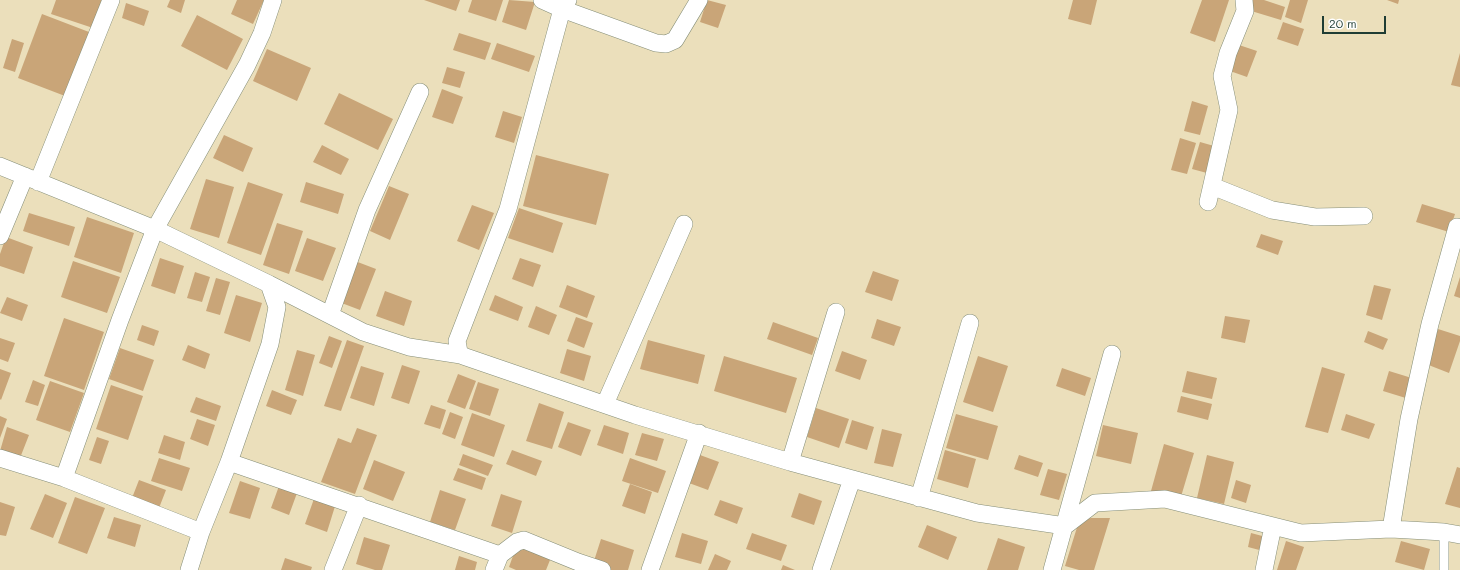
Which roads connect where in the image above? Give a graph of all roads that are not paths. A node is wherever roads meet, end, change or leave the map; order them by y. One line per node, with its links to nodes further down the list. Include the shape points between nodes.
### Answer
1 (111, 0): 9 (street)
2 (273, 0): 13 (street, via 262,33 247,65)
3 (542, 0): 6 (street)
4 (699, 0): 6 (street, via 675,40 666,44 656,43)
5 (1244, 0): 10 (street, via 1245,11 1228,53 1222,76 1229,110 1210,194 1272,210 1314,216)
6 (565, 5): 20 (street, via 508,209 457,341)
7 (420, 92): 17 (street, via 367,210)
8 (0, 166): 9 (street)
9 (32, 179): 13 (street); 14 (street)
10 (1364, 216)
11 (684, 224): 21 (street)
12 (1457, 227): 32 (street, via 1430,324 1409,419)
13 (155, 229): 15 (street); 26 (street)
14 (0, 236)
15 (269, 284): 17 (street); 24 (street, via 277,308 270,344)
16 (836, 312): 25 (street)
17 (330, 315): 20 (street, via 363,332 409,347)
18 (970, 323): 28 (street)
19 (1112, 354): 30 (street)
20 (461, 355): 21 (street)
21 (605, 404): 22 (street)
22 (699, 433): 25 (street); 39 (street)
23 (0, 458): 26 (street)
24 (229, 462): 29 (street); 33 (street)
25 (790, 462): 27 (street)
26 (64, 478): 33 (street)
27 (852, 479): 28 (street); 40 (street)
28 (919, 498): 30 (street, via 977,514)
29 (359, 505): 35 (street); 37 (street)
30 (1065, 526): 31 (street, via 1095,504 1165,500); 41 (street)
31 (1273, 526): 32 (street, via 1300,532); 42 (street)
32 (1391, 529): 34 (street)
33 (200, 532): 36 (street)
34 (1452, 534): 43 (lane)
35 (497, 562): 38 (street, via 517,542 524,540)
36 (189, 570)
37 (333, 570)
38 (602, 570)
39 (650, 570)
40 (821, 570)
41 (1052, 570)
42 (1264, 570)
43 (1444, 570)

